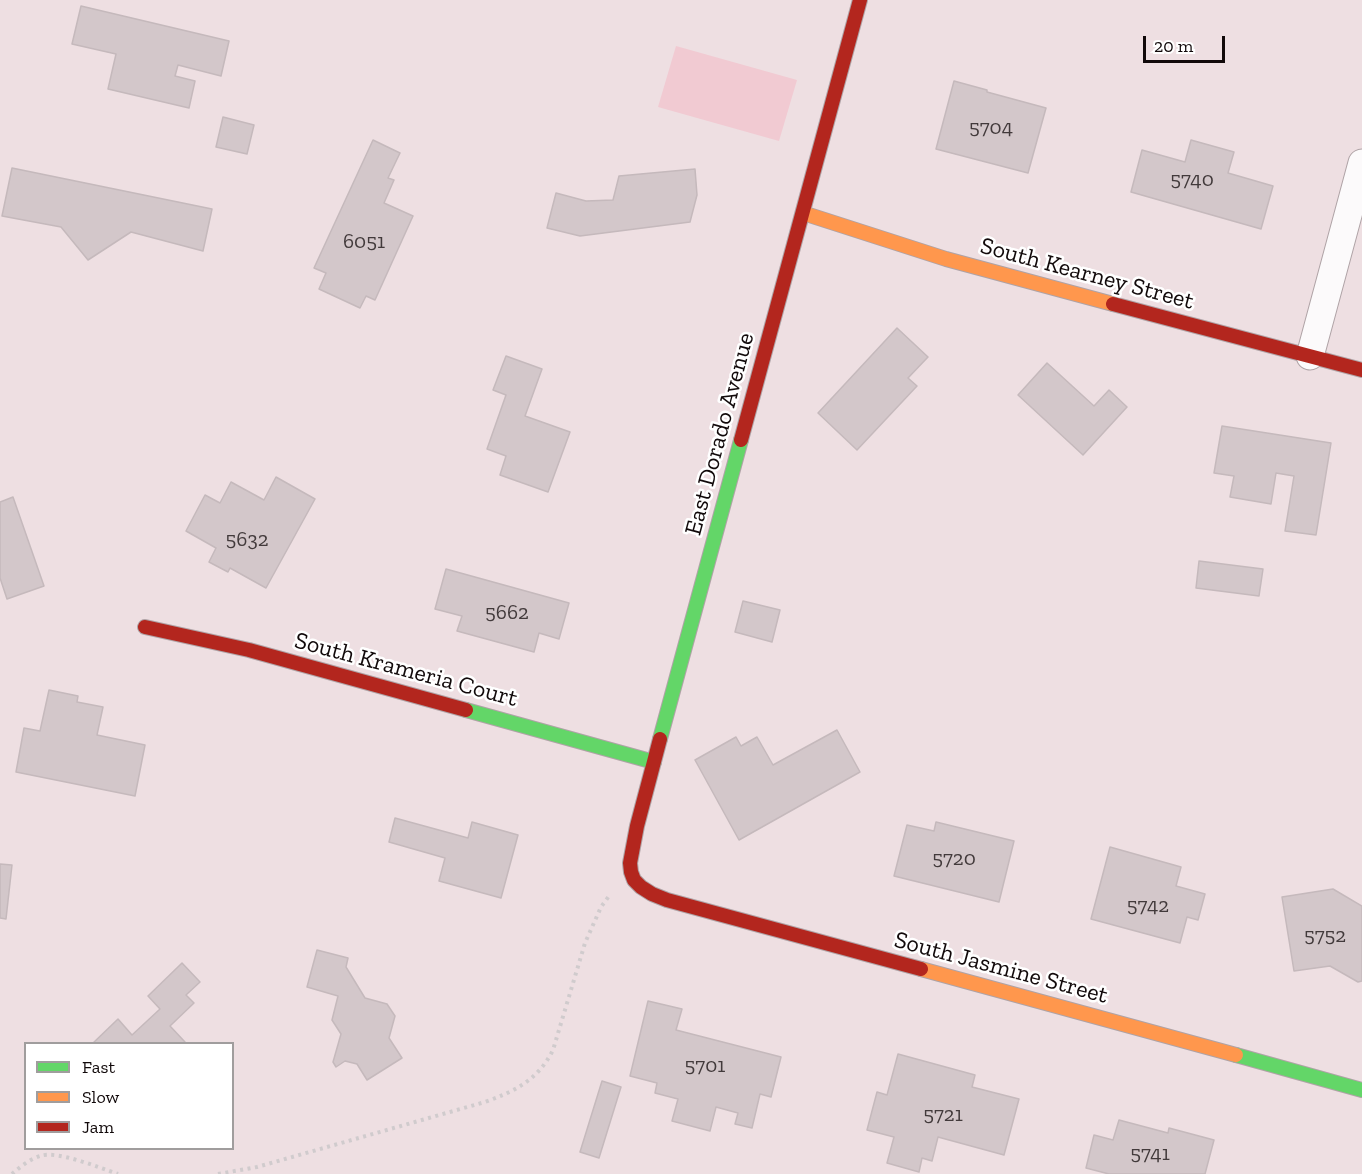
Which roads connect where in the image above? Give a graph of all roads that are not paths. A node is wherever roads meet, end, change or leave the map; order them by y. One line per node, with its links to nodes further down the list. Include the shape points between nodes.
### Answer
1 (860, 0): 3 (street, East Dorado Avenue)
2 (1362, 163): 4 (street)
3 (802, 213): 4 (street, South Kearney Street, via 946,260); 7 (street, East Dorado Avenue)
4 (1310, 356): 5 (street, South Kearney Street)
5 (1362, 370)
6 (145, 627): 7 (street, South Krameria Court, via 249,650)
7 (654, 762): 8 (street, East Dorado Avenue, via 630,854)
8 (632, 880): 9 (street, South Jasmine Street, via 667,900)
9 (1362, 1090)

